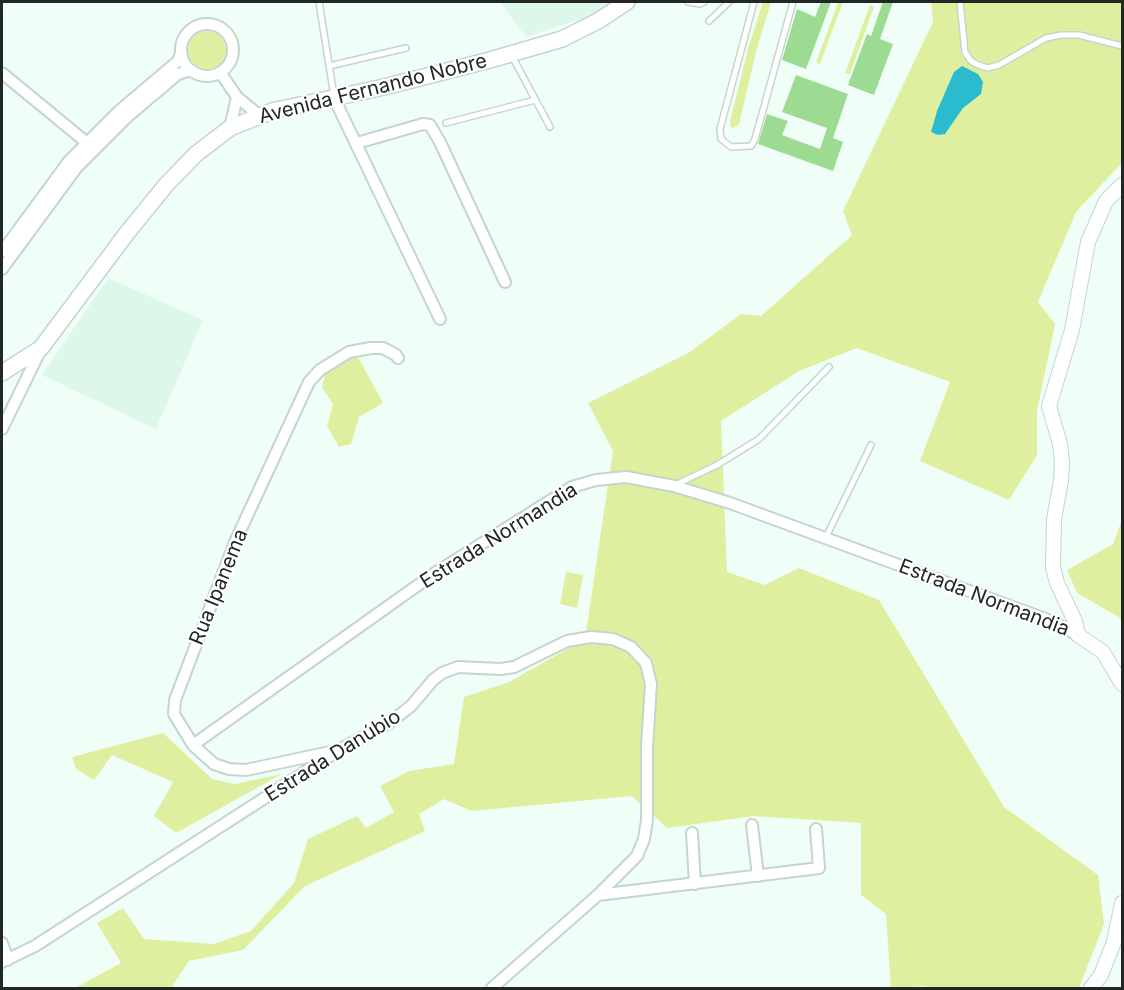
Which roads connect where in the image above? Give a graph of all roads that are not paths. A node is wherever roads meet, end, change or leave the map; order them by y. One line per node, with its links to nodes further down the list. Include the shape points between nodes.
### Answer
1 (319, 2): 14 (lane)
2 (627, 2): 13 (main road, Avenida Fernando Nobre, via 562,39)
3 (688, 2): 4 (lane)
4 (704, 2)
5 (729, 2): 9 (lane)
6 (754, 2): 7 (lane, via 720,129 721,139 731,147 751,146 755,139)
7 (793, 2)
8 (960, 2): 10 (lane, via 965,52 971,61 988,68 1046,38 1061,35 1079,35)
9 (709, 21)
10 (1122, 46)
11 (406, 48): 14 (lane)
12 (181, 54): 15 (street); 16 (street, via 185,36 194,27 206,23 218,26 228,33 233,45 229,63); 26 (street, via 178,61 119,111)
13 (511, 54): 19 (main road, Avenida Fernando Nobre); 20 (lane)
14 (329, 66): 19 (lane)
15 (191, 70): 16 (street, via 202,75); 26 (street, via 178,74)
16 (220, 72): 18 (street)
17 (2, 73): 26 (street)
18 (237, 97): 21 (street); 23 (street)
19 (334, 98): 21 (main road, Avenida Fernando Nobre); 25 (street)
20 (535, 100): 22 (lane); 24 (lane)
21 (260, 116): 23 (main road, Avenida Fernando Nobre)
22 (446, 123)
23 (230, 128): 33 (main road, Avenida Fernando Nobre, via 196,154 166,185)
24 (550, 128)
25 (357, 142): 31 (street, via 430,125); 32 (street)
26 (91, 146): 28 (street, via 69,161)
27 (1122, 185): 41 (street, Estrada Normandia, via 1106,201 1088,242 1072,330 1049,406 1062,463 1054,519 1053,567)
28 (10, 240): 29 (street); 30 (street)
29 (2, 252)
30 (2, 268)
31 (505, 282)
32 (441, 319)
33 (41, 348): 36 (main road, Avenida Fernando Nobre); 37 (street)
34 (398, 358): 43 (street, Rua Ipanema, via 383,348 349,352 309,382 235,542 175,700 174,714)
35 (828, 367): 39 (lane, via 759,439)
36 (2, 373)
37 (2, 429)
38 (871, 445): 40 (lane)
39 (674, 486): 40 (street, Estrada Normandia); 43 (street, Estrada Normandia, via 626,477 573,487 435,573)
40 (826, 537): 41 (street, Estrada Normandia, via 1051,621)
41 (1078, 635): 42 (street, Estrada Normandia, via 1102,652)
42 (1122, 684)
43 (193, 745): 44 (street, Rua Ipanema, via 214,764 246,770)
44 (339, 750): 50 (street, Estrada Danúbio, via 389,723 411,706 433,680 458,667 514,667 567,641 585,638 613,639 631,647 646,663 651,684 647,820 637,856); 53 (street, Estrada Danúbio, via 36,946)
45 (752, 825): 48 (street)
46 (816, 829): 48 (street, via 819,868)
47 (692, 833): 49 (street)
48 (758, 876): 49 (street)
49 (695, 884): 50 (street)
50 (598, 895): 54 (street, Estrada Danúbio)
51 (1122, 903): 55 (street, via 1114,942 1101,975)
52 (2, 943): 53 (street)
53 (4, 961)
54 (492, 988)
55 (1091, 988)

